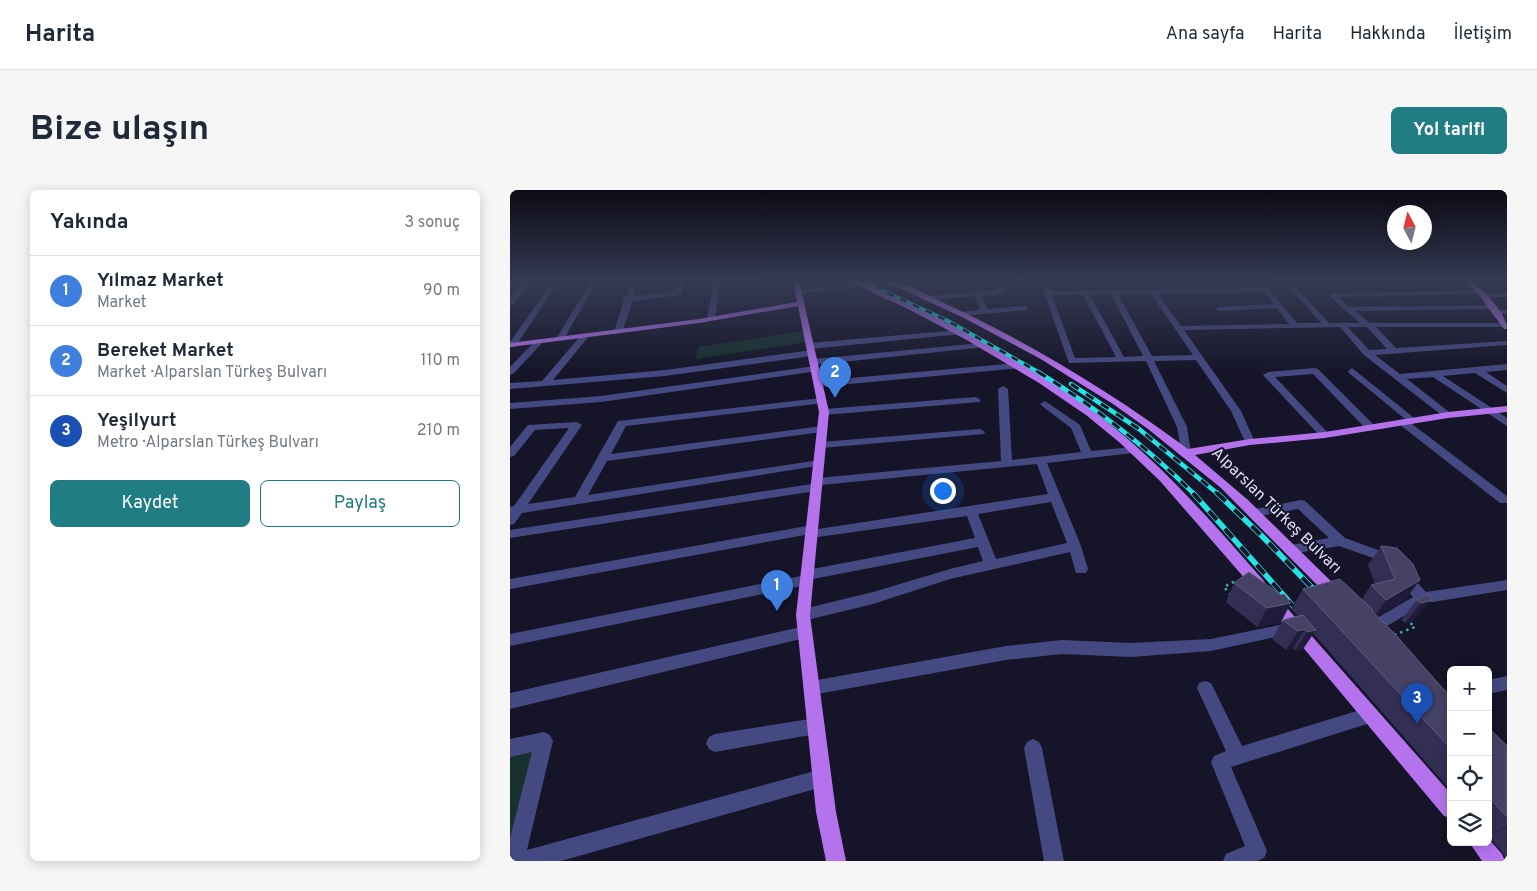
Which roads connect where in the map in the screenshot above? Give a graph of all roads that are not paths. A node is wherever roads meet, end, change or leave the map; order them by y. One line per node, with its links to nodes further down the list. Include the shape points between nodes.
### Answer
1 (534, 312): 34 (street)
2 (576, 312): 31 (street)
3 (624, 312): 28 (street)
4 (712, 312): 20 (street)
5 (730, 312): 20 (main road)
6 (802, 312): 38 (main road)
7 (923, 312): 29 (main road)
8 (956, 312): 19 (main road, Alparslan Türkeş Bulvarı)
9 (980, 312): 19 (street)
10 (1055, 312): 42 (street)
11 (1096, 312): 41 (street)
12 (1123, 312): 40 (street)
13 (1168, 312): 26 (street)
14 (1222, 312): 27 (street)
15 (1283, 312): 23 (street)
16 (1316, 312): 21 (street)
17 (1351, 312): 24 (street)
18 (1496, 312): 25 (main road)
19 (960, 314): 44 (main road, Alparslan Türkeş Bulvarı)
20 (711, 318): 28 (main road)
21 (1327, 325): 22 (street); 23 (street)
22 (1342, 325): 24 (street); 37 (street)
23 (1295, 326): 27 (street)
24 (1370, 326): 25 (street); 36 (street)
25 (1506, 326)
26 (1179, 328): 27 (street); 39 (street)
27 (1235, 328)
28 (618, 332): 30 (main road)
29 (959, 332): 35 (main road); 38 (street)
30 (586, 336): 31 (main road); 51 (street)
31 (560, 339): 32 (main road)
32 (540, 341): 34 (main road); 48 (street)
33 (1507, 343): 36 (street)
34 (511, 345)
35 (982, 345): 38 (street); 43 (main road)
36 (1394, 351): 37 (street)
37 (1367, 353): 50 (street)
38 (812, 357): 51 (street); 52 (main road); 58 (street, via 600,399)
39 (1198, 357): 40 (street); 69 (street, via 1236,411)
40 (1149, 359): 41 (street); 72 (street, via 1182,427)
41 (1121, 360): 42 (street)
42 (1072, 361): 44 (street)
43 (1018, 366): 52 (street); 71 (main road, via 1101,421)
44 (1058, 366): 72 (main road, Alparslan Türkeş Bulvarı, via 1131,412)
45 (1507, 367): 46 (street)
46 (1477, 370): 49 (street); 55 (street)
47 (1352, 371): 63 (street)
48 (510, 372)
49 (1435, 374): 50 (street); 61 (street)
50 (1400, 377): 62 (street)
51 (544, 384): 53 (street)
52 (818, 384): 59 (main road)
53 (510, 386)
54 (1002, 389): 78 (street)
55 (1507, 390)
56 (976, 400): 59 (street)
57 (1045, 404): 74 (street, via 1076,427)
58 (510, 406)
59 (822, 406): 66 (main road); 75 (street, via 622,423)
60 (1507, 409): 61 (main road)
61 (1490, 410): 62 (main road); 64 (street)
62 (1448, 415): 63 (main road)
63 (1408, 421): 65 (main road); 82 (street)
64 (1507, 423)
65 (1370, 427): 68 (main road); 68 (street, via 1315,371 1268,375)
66 (822, 429): 70 (main road); 75 (street)
67 (980, 432): 70 (street)
68 (1325, 435): 69 (main road)
69 (1250, 442): 72 (main road)
70 (821, 445): 77 (main road)
71 (1133, 450): 74 (street); 101 (main road, via 1202,518)
72 (1186, 453): 85 (main road, Alparslan Türkeş Bulvarı)
73 (510, 454): 83 (street, via 532,427 577,425)
74 (1088, 456): 76 (street)
75 (602, 458): 81 (street)
76 (1041, 461): 78 (street); 80 (street)
77 (819, 462): 79 (main road); 81 (street)
78 (1007, 464): 79 (street)
79 (816, 485): 87 (main road); 88 (street)
80 (1055, 497): 84 (street); 91 (street)
81 (579, 500): 83 (street)
82 (1504, 500)
83 (514, 510): 86 (street)
84 (971, 510): 87 (street); 89 (street)
85 (1255, 514): 90 (street, via 1301,504); 92 (main road, Alparslan Türkeş Bulvarı)
86 (510, 521)
87 (812, 531): 95 (main road); 96 (street)
88 (510, 534)
89 (983, 541): 93 (street); 95 (street)
90 (1340, 541): 92 (street); 98 (street, via 1384,557)
91 (1075, 546): 93 (street); 94 (street)
92 (1291, 550): 99 (main road, Alparslan Türkeş Bulvarı)
93 (991, 564): 100 (street)
94 (1081, 569)
95 (807, 577): 100 (main road); 104 (street)
96 (510, 584)
97 (1507, 585): 98 (street)
98 (1423, 598): 102 (street)
99 (1344, 603)
100 (803, 615): 103 (main road)
101 (1295, 627): 107 (street, via 1211,645 1130,650 1062,647 1006,653); 110 (main road)
102 (1371, 631)
103 (805, 632): 107 (main road); 109 (street)
104 (510, 640)
105 (1507, 682): 106 (street)
106 (1492, 686)
107 (812, 688): 111 (main road)
108 (1205, 688): 115 (street)
109 (510, 701)
110 (1370, 715): 115 (street); 117 (main road)
111 (816, 726): 112 (street); 116 (main road)
112 (715, 743)
113 (510, 748): 119 (street, via 544,741)
114 (1033, 748): 122 (street)
115 (1238, 757): 123 (street, via 1220,762 1257,851)
116 (822, 778): 120 (street); 121 (main road)
117 (1447, 805)
118 (1482, 846): 124 (main road)
119 (514, 861)
120 (525, 861)
121 (836, 861)
122 (1054, 861)
123 (1233, 861)
124 (1495, 861)

